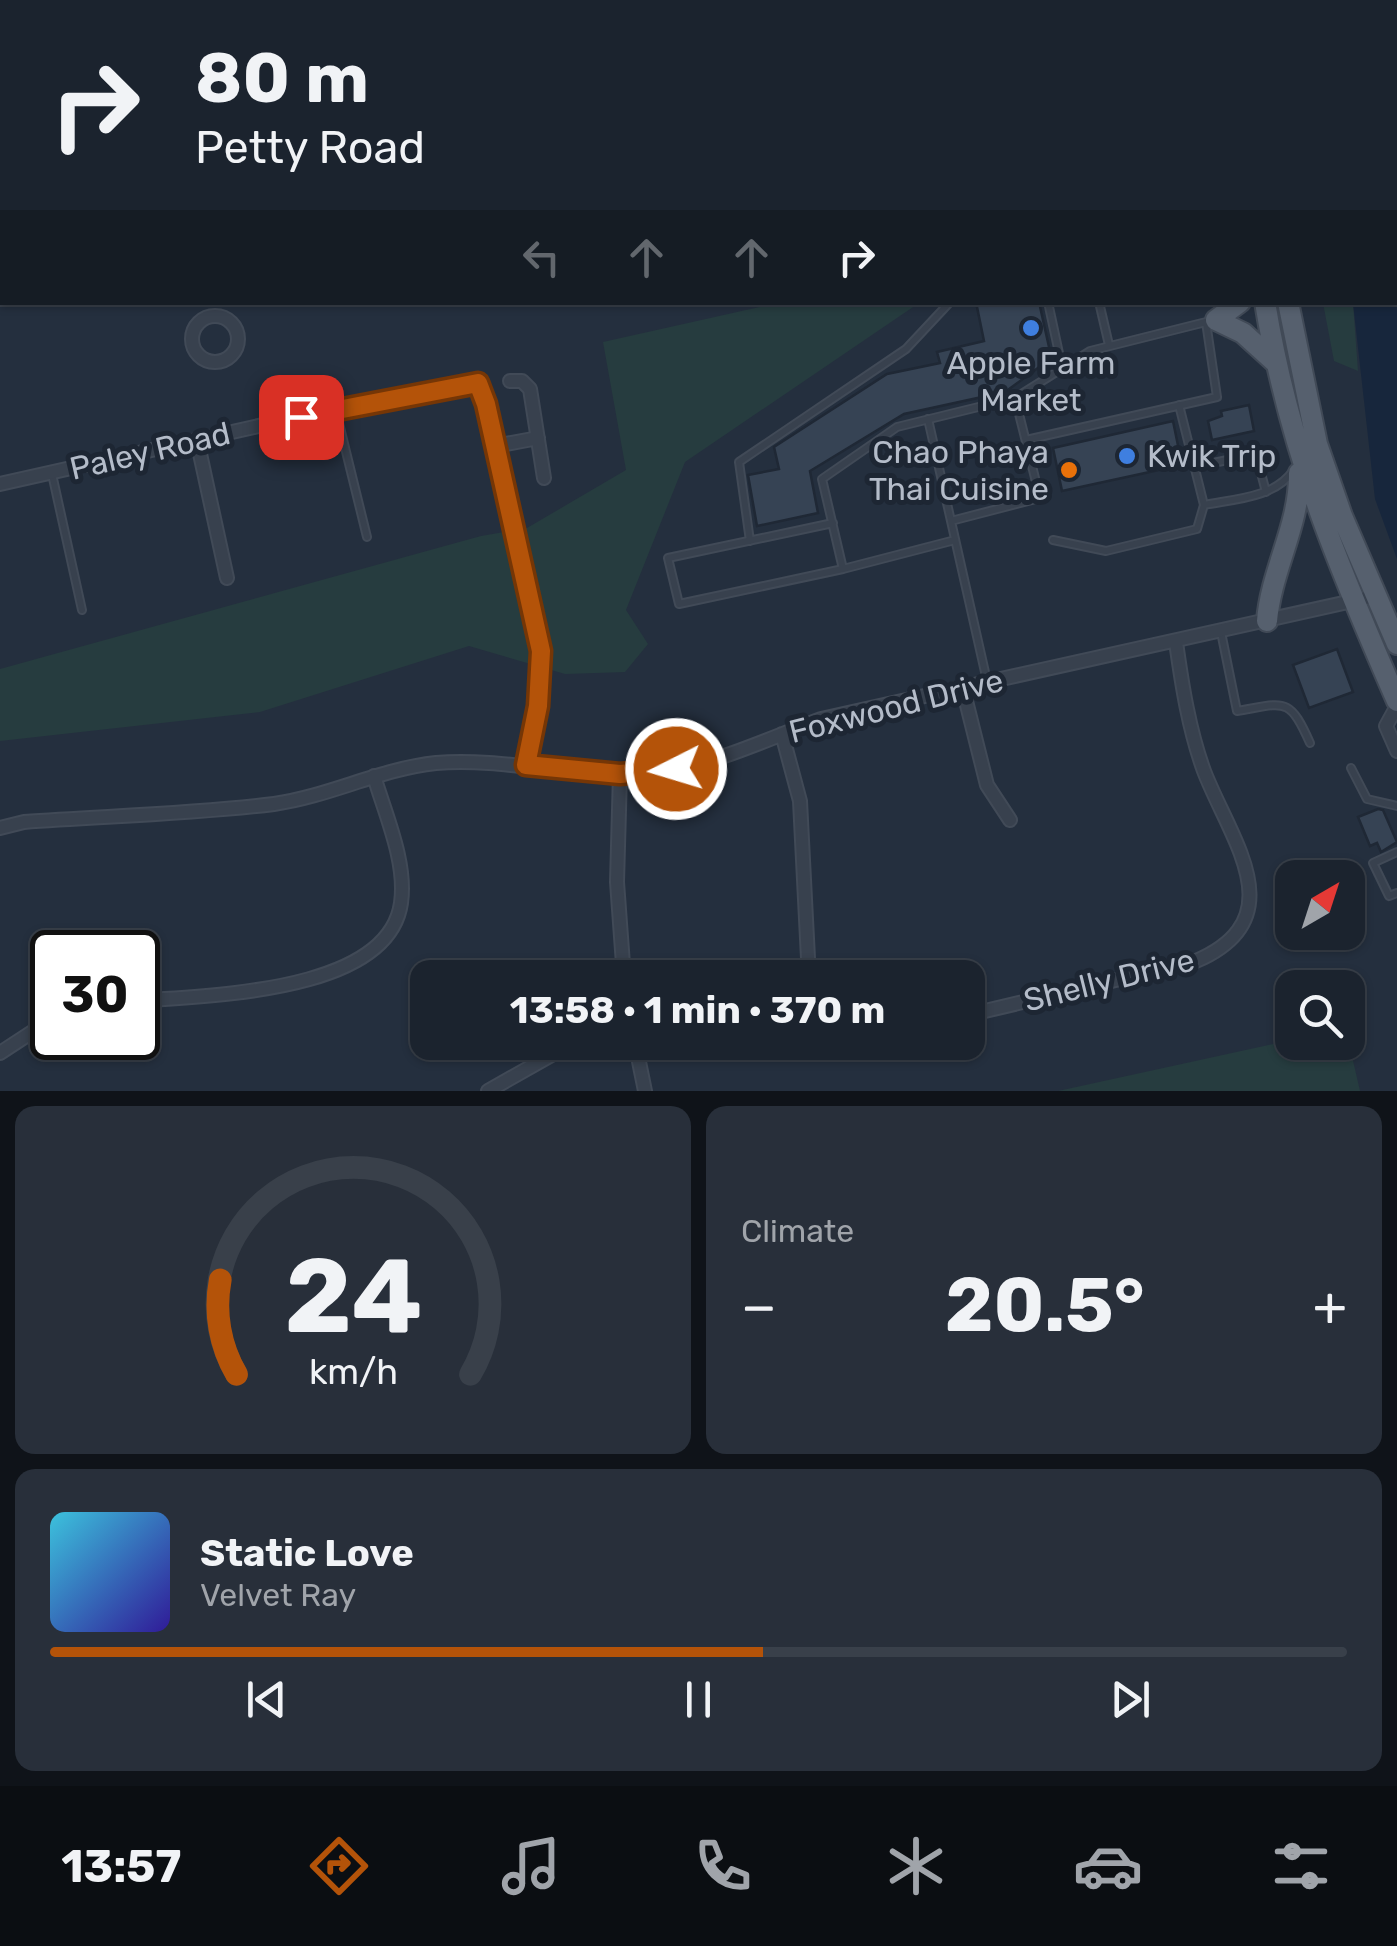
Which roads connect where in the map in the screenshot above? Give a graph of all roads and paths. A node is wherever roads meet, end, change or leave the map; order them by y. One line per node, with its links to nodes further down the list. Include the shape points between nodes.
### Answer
1 (947, 305): 32 (lane, via 906,348 738,462)
2 (1049, 305): 10 (lane)
3 (1100, 305): 8 (lane)
4 (1235, 305): 7 (main road)
5 (1266, 305): 9 (main road)
6 (1289, 305): 35 (main road, via 1317,444)
7 (1211, 321): 8 (lane); 9 (main road, via 1243,333); 13 (lane, via 1217,397)
8 (1109, 345): 10 (lane)
9 (1275, 362): 20 (main road)
10 (1062, 367): 12 (lane)
11 (510, 382): 16 (street, via 527,383)
12 (1015, 398): 15 (lane); 18 (lane)
13 (1179, 406): 18 (lane); 21 (lane)
14 (335, 409): 17 (street, Paley Road); 19 (street, Paley Road, via 478,383); 29 (lane)
15 (928, 419): 27 (lane); 28 (lane, via 883,435 822,479)
16 (538, 438): 19 (street); 23 (street)
17 (197, 440): 22 (street, Paley Road); 34 (street)
18 (1026, 440): 27 (lane, via 1040,498)
19 (495, 446): 48 (street, via 541,651)
20 (1299, 461): 25 (lane, via 1283,483); 36 (main road); 38 (main road, via 1294,523)
21 (1194, 467): 25 (lane, via 1256,454); 26 (lane)
22 (52, 473): 24 (street, Paley Road); 37 (lane)
23 (544, 478)
24 (0, 484)
25 (1266, 492): 26 (lane)
26 (1204, 505): 31 (lane, via 1194,532 1146,545 1106,551)
27 (951, 521): 30 (lane)
28 (833, 523): 32 (lane); 33 (lane)
29 (367, 538)
30 (955, 540): 33 (lane); 42 (lane)
31 (1053, 540)
32 (750, 541): 33 (lane, via 668,558 679,604)
33 (844, 569)
34 (226, 578)
35 (1375, 596): 36 (street, Foxwood Drive); 41 (main road)
36 (1353, 602): 38 (street, Foxwood Drive); 44 (main road)
37 (82, 610)
38 (1267, 621): 39 (street, Foxwood Drive)
39 (1221, 632): 40 (street, Foxwood Drive); 46 (lane, via 1237,712 1283,704 1295,710)
40 (1176, 642): 42 (street, Foxwood Drive); 60 (street, Shelly Drive, via 1204,769 1250,881 1246,918 1214,954 1196,962)
41 (1397, 644)
42 (987, 683): 43 (street, Foxwood Drive)
43 (963, 689): 45 (street, Foxwood Drive); 53 (street, via 988,785)
44 (1397, 704): 47 (street, via 1386,726)
45 (782, 734): 50 (street, Foxwood Drive, via 676,769); 58 (street, via 800,801)
46 (1310, 744)
47 (1397, 751)
48 (526, 765): 50 (street, Foxwood Drive); 51 (street, Foxwood Drive, via 436,763)
49 (1352, 768): 52 (lane, via 1367,799)
50 (620, 774): 57 (street)
51 (374, 776): 54 (street, Foxwood Drive, via 275,804); 59 (street, via 400,866 402,898 399,914 372,948 300,982)
52 (1397, 806)
53 (1010, 820)
54 (0, 828)
55 (1397, 852): 56 (lane, via 1372,863 1388,896)
56 (1397, 892)
57 (623, 960)
58 (808, 960)
59 (160, 998)
60 (985, 1011)
61 (30, 1033): 62 (street)
62 (0, 1053)
63 (541, 1060): 65 (street)
64 (639, 1060): 66 (street)
65 (488, 1091)
66 (646, 1091)

